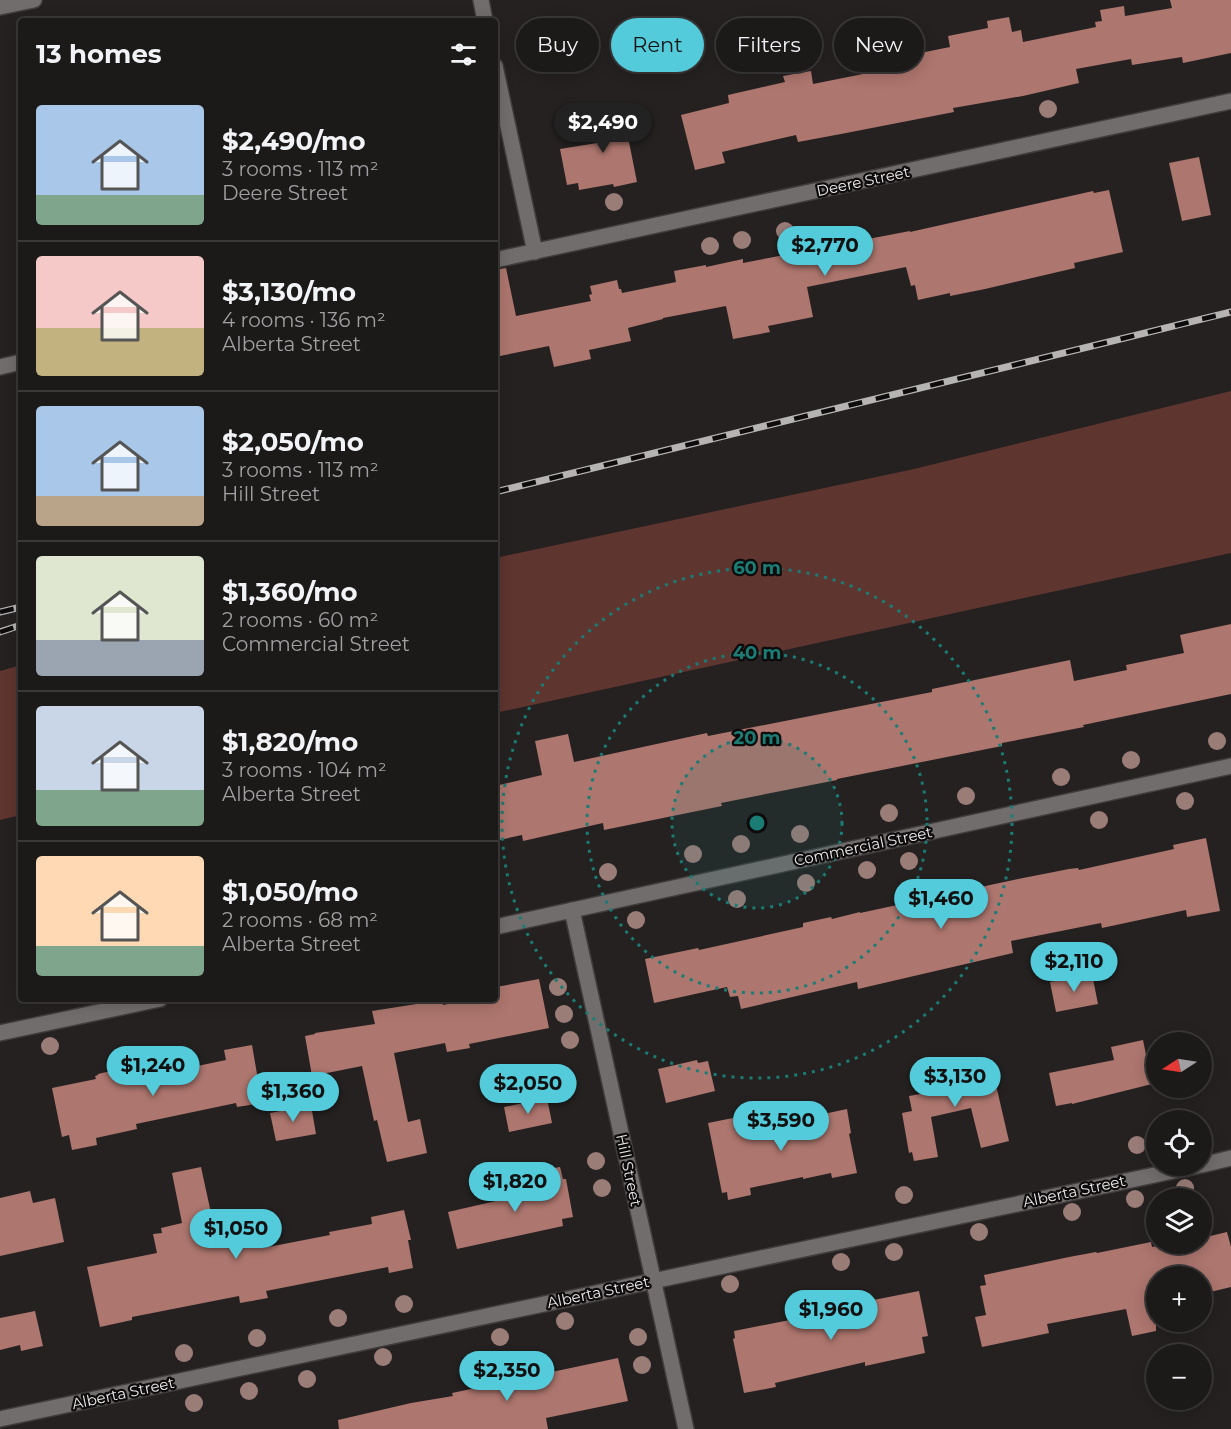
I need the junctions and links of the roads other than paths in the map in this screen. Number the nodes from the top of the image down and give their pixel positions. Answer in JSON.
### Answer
{"nodes":[{"id":1,"x":34,"y":0,"type":"edge"},
{"id":2,"x":481,"y":0,"type":"edge"},
{"id":3,"x":0,"y":8,"type":"edge"},
{"id":4,"x":484,"y":18,"type":"edge"},
{"id":5,"x":498,"y":80,"type":"edge"},
{"id":6,"x":1231,"y":101,"type":"edge"},
{"id":7,"x":535,"y":252,"type":"junction"},
{"id":8,"x":498,"y":259,"type":"edge"},
{"id":9,"x":18,"y":364,"type":"edge"},
{"id":10,"x":0,"y":367,"type":"edge"},
{"id":11,"x":1231,"y":766,"type":"edge"},
{"id":12,"x":572,"y":910,"type":"junction"},
{"id":13,"x":498,"y":926,"type":"edge"},
{"id":14,"x":146,"y":1002,"type":"edge"},
{"id":15,"x":0,"y":1033,"type":"edge"},
{"id":16,"x":1231,"y":1158,"type":"edge"},
{"id":17,"x":1212,"y":1163,"type":"edge"},
{"id":18,"x":1149,"y":1176,"type":"edge"},
{"id":19,"x":653,"y":1280,"type":"junction"},
{"id":20,"x":0,"y":1419,"type":"edge"},
{"id":21,"x":686,"y":1429,"type":"edge"}],
"edges":[{"from":1,"to":3,"type":"street"},
{"from":2,"to":4,"type":"street"},
{"from":5,"to":7,"type":"street"},
{"from":6,"to":7,"type":"street","name":"Deere Street"},
{"from":7,"to":8,"type":"street","name":"Deere Street"},
{"from":9,"to":10,"type":"street"},
{"from":11,"to":12,"type":"street","name":"Commercial Street"},
{"from":12,"to":13,"type":"street","name":"Commercial Street"},
{"from":12,"to":19,"type":"street","name":"Hill Street"},
{"from":14,"to":15,"type":"street"},
{"from":16,"to":17,"type":"street"},
{"from":18,"to":19,"type":"street","name":"Alberta Street"},
{"from":19,"to":20,"type":"street","name":"Alberta Street"},
{"from":19,"to":21,"type":"street","name":"Hill Street"}]}
